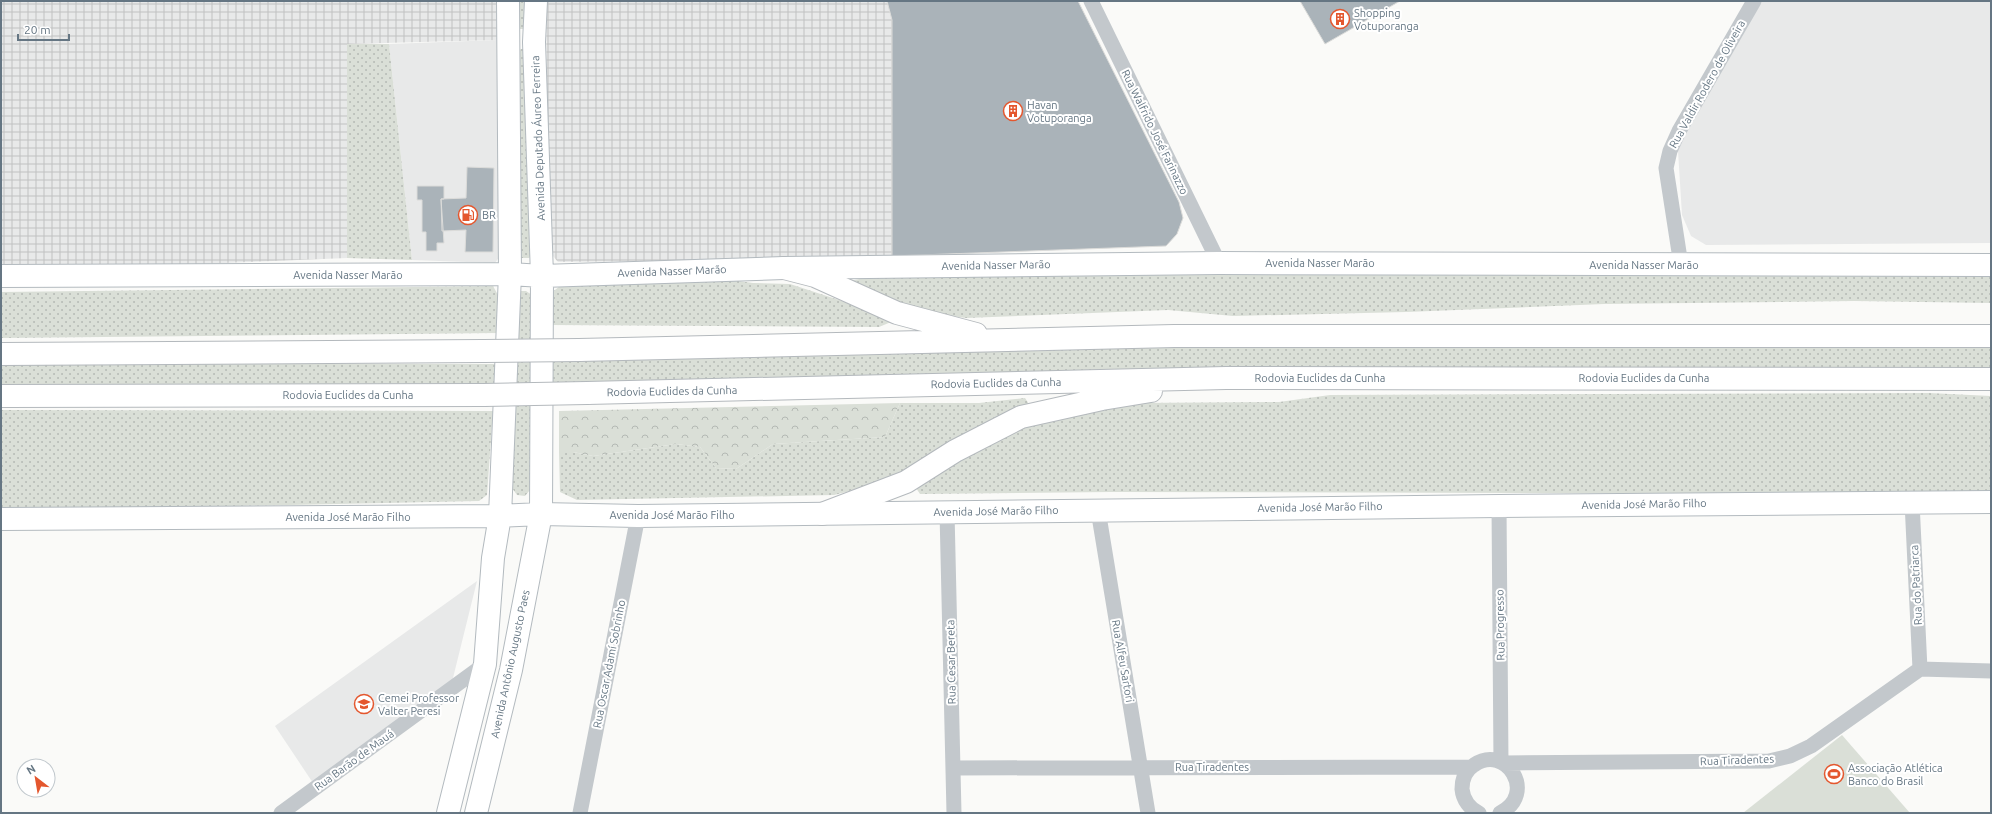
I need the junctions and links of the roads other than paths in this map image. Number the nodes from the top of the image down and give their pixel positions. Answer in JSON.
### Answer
{"nodes":[{"id":1,"x":508,"y":1,"type":"edge"},
{"id":2,"x":536,"y":1,"type":"edge"},
{"id":3,"x":1091,"y":1,"type":"edge"},
{"id":4,"x":1754,"y":1,"type":"edge"},
{"id":5,"x":509,"y":42,"type":"junction"},
{"id":6,"x":534,"y":42,"type":"junction"},
{"id":7,"x":1219,"y":263,"type":"junction"},
{"id":8,"x":1680,"y":265,"type":"junction"},
{"id":9,"x":1991,"y":265,"type":"edge"},
{"id":10,"x":784,"y":268,"type":"junction"},
{"id":11,"x":510,"y":274,"type":"junction"},
{"id":12,"x":1,"y":276,"type":"edge"},
{"id":13,"x":542,"y":276,"type":"junction"},
{"id":14,"x":1991,"y":336,"type":"edge"},
{"id":15,"x":998,"y":340,"type":"junction"},
{"id":16,"x":1,"y":354,"type":"edge"},
{"id":17,"x":1226,"y":378,"type":"junction"},
{"id":18,"x":1991,"y":379,"type":"edge"},
{"id":19,"x":1,"y":396,"type":"edge"},
{"id":20,"x":1912,"y":502,"type":"junction"},
{"id":21,"x":1991,"y":502,"type":"edge"},
{"id":22,"x":1499,"y":506,"type":"junction"},
{"id":23,"x":1098,"y":510,"type":"junction"},
{"id":24,"x":947,"y":512,"type":"junction"},
{"id":25,"x":541,"y":514,"type":"junction"},
{"id":26,"x":822,"y":514,"type":"junction"},
{"id":27,"x":500,"y":516,"type":"junction"},
{"id":28,"x":638,"y":516,"type":"junction"},
{"id":29,"x":1,"y":519,"type":"edge"},
{"id":30,"x":485,"y":664,"type":"junction"},
{"id":31,"x":1920,"y":669,"type":"junction"},
{"id":32,"x":511,"y":670,"type":"junction"},
{"id":33,"x":1991,"y":671,"type":"edge"},
{"id":34,"x":1498,"y":762,"type":"junction"},
{"id":35,"x":1141,"y":767,"type":"junction"},
{"id":36,"x":1471,"y":767,"type":"junction"},
{"id":37,"x":953,"y":768,"type":"junction"},
{"id":38,"x":1467,"y":808,"type":"edge"},
{"id":39,"x":281,"y":813,"type":"edge"},
{"id":40,"x":448,"y":813,"type":"edge"},
{"id":41,"x":476,"y":813,"type":"edge"},
{"id":42,"x":580,"y":813,"type":"edge"},
{"id":43,"x":954,"y":813,"type":"edge"},
{"id":44,"x":1148,"y":813,"type":"edge"},
{"id":45,"x":1479,"y":813,"type":"edge"},
{"id":46,"x":1500,"y":813,"type":"edge"}],
"edges":[{"from":1,"to":5,"type":"main road"},
{"from":2,"to":6,"type":"main road","name":"Avenida Deputado Áureo Ferreira"},
{"from":3,"to":7,"type":"street","name":"Rua Walfrido José Farinazzo"},
{"from":4,"to":8,"type":"street","name":"Rua Valdir Rodero de Oliveira"},
{"from":5,"to":6,"type":"main road"},
{"from":5,"to":11,"type":"main road"},
{"from":6,"to":13,"type":"main road","name":"Avenida Deputado Áureo Ferreira"},
{"from":7,"to":8,"type":"main road","name":"Avenida Nasser Marão"},
{"from":7,"to":10,"type":"main road","name":"Avenida Nasser Marão"},
{"from":8,"to":9,"type":"main road","name":"Avenida Nasser Marão"},
{"from":10,"to":13,"type":"main road","name":"Avenida Nasser Marão"},
{"from":10,"to":15,"type":"main road"},
{"from":11,"to":12,"type":"main road","name":"Avenida Nasser Marão"},
{"from":11,"to":13,"type":"main road","name":"Avenida Nasser Marão"},
{"from":11,"to":27,"type":"main road"},
{"from":13,"to":25,"type":"main road","name":"Avenida Deputado Áureo Ferreira"},
{"from":14,"to":15,"type":"main road"},
{"from":15,"to":16,"type":"main road","bridge":true},
{"from":17,"to":18,"type":"main road","name":"Rodovia Euclides da Cunha"},
{"from":17,"to":19,"type":"main road","name":"Rodovia Euclides da Cunha","bridge":true},
{"from":17,"to":26,"type":"main road"},
{"from":20,"to":21,"type":"main road","name":"Avenida José Marão Filho"},
{"from":20,"to":22,"type":"main road","name":"Avenida José Marão Filho"},
{"from":20,"to":31,"type":"street","name":"Rua do Patriarca"},
{"from":22,"to":23,"type":"main road","name":"Avenida José Marão Filho"},
{"from":22,"to":34,"type":"street","name":"Rua Progresso"},
{"from":23,"to":24,"type":"main road","name":"Avenida José Marão Filho"},
{"from":23,"to":35,"type":"street","name":"Rua Alfeu Sartori"},
{"from":24,"to":26,"type":"main road","name":"Avenida José Marão Filho"},
{"from":24,"to":37,"type":"street","name":"Rua Cesar Bereta"},
{"from":25,"to":27,"type":"main road","name":"Avenida José Marão Filho"},
{"from":25,"to":28,"type":"main road","name":"Avenida José Marão Filho"},
{"from":25,"to":32,"type":"main road","name":"Avenida Antônio Augusto Paes"},
{"from":26,"to":28,"type":"main road","name":"Avenida José Marão Filho"},
{"from":27,"to":29,"type":"main road","name":"Avenida José Marão Filho"},
{"from":27,"to":30,"type":"main road"},
{"from":28,"to":42,"type":"street","name":"Rua Oscar Adamí Sobrinho"},
{"from":30,"to":32,"type":"main road"},
{"from":30,"to":39,"type":"street","name":"Rua Barão de Mauá"},
{"from":30,"to":40,"type":"main road"},
{"from":31,"to":33,"type":"street"},
{"from":31,"to":34,"type":"street","name":"Rua Tiradentes"},
{"from":32,"to":41,"type":"main road","name":"Avenida Antônio Augusto Paes"},
{"from":34,"to":36,"type":"street"},
{"from":34,"to":46,"type":"street"},
{"from":35,"to":36,"type":"street","name":"Rua Tiradentes"},
{"from":35,"to":37,"type":"street","name":"Rua Tiradentes"},
{"from":35,"to":44,"type":"street","name":"Rua Alfeu Sartori"},
{"from":36,"to":38,"type":"street"},
{"from":37,"to":43,"type":"street","name":"Rua Cesar Bereta"},
{"from":38,"to":45,"type":"street"}]}
